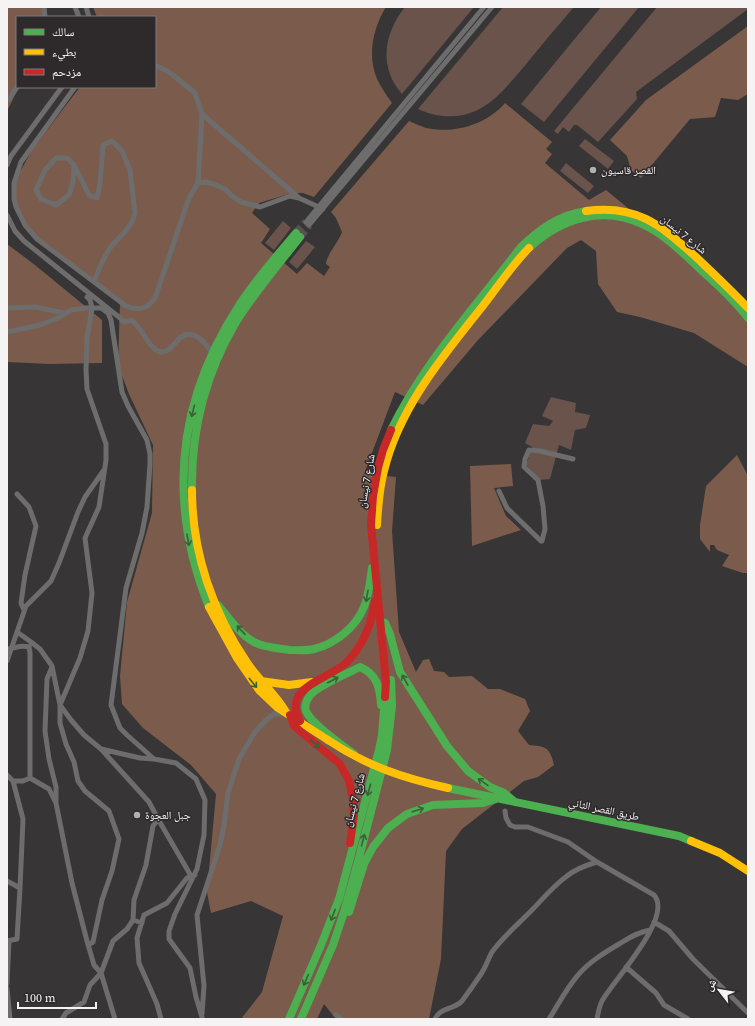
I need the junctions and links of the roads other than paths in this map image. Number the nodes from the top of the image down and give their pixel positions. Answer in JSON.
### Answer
{"nodes":[{"id":1,"x":484,"y":7,"type":"edge"},
{"id":2,"x":492,"y":7,"type":"edge"},
{"id":3,"x":156,"y":65,"type":"edge"},
{"id":4,"x":16,"y":88,"type":"edge"},
{"id":5,"x":61,"y":88,"type":"edge"},
{"id":6,"x":74,"y":88,"type":"edge"},
{"id":7,"x":9,"y":99,"type":"dead end"},
{"id":8,"x":202,"y":114,"type":"junction"},
{"id":9,"x":7,"y":165,"type":"edge"},
{"id":10,"x":74,"y":165,"type":"junction"},
{"id":11,"x":198,"y":183,"type":"junction"},
{"id":12,"x":299,"y":198,"type":"junction"},
{"id":13,"x":320,"y":208,"type":"junction"},
{"id":14,"x":7,"y":215,"type":"edge"},
{"id":15,"x":308,"y":223,"type":"tunnel mouth"},
{"id":16,"x":94,"y":282,"type":"junction"},
{"id":17,"x":87,"y":297,"type":"dead end"},
{"id":18,"x":7,"y":308,"type":"edge"},
{"id":19,"x":92,"y":308,"type":"junction"},
{"id":20,"x":748,"y":308,"type":"edge"},
{"id":21,"x":64,"y":313,"type":"junction"},
{"id":22,"x":748,"y":318,"type":"edge"},
{"id":23,"x":111,"y":320,"type":"junction"},
{"id":24,"x":126,"y":322,"type":"junction"},
{"id":25,"x":7,"y":332,"type":"edge"},
{"id":26,"x":213,"y":354,"type":"junction"},
{"id":27,"x":573,"y":459,"type":"dead end"},
{"id":28,"x":104,"y":470,"type":"junction"},
{"id":29,"x":499,"y":491,"type":"dead end"},
{"id":30,"x":17,"y":494,"type":"dead end"},
{"id":31,"x":374,"y":557,"type":"junction"},
{"id":32,"x":377,"y":587,"type":"junction"},
{"id":33,"x":213,"y":599,"type":"junction"},
{"id":34,"x":24,"y":611,"type":"junction"},
{"id":35,"x":384,"y":623,"type":"junction"},
{"id":36,"x":17,"y":632,"type":"junction"},
{"id":37,"x":30,"y":645,"type":"junction"},
{"id":38,"x":9,"y":649,"type":"edge"},
{"id":39,"x":7,"y":661,"type":"edge"},
{"id":40,"x":52,"y":666,"type":"junction"},
{"id":41,"x":261,"y":681,"type":"junction"},
{"id":42,"x":317,"y":681,"type":"junction"},
{"id":43,"x":60,"y":705,"type":"junction"},
{"id":44,"x":289,"y":715,"type":"junction"},
{"id":45,"x":300,"y":721,"type":"junction"},
{"id":46,"x":382,"y":736,"type":"junction"},
{"id":47,"x":330,"y":738,"type":"junction"},
{"id":48,"x":101,"y":749,"type":"junction"},
{"id":49,"x":154,"y":759,"type":"junction"},
{"id":50,"x":7,"y":774,"type":"edge"},
{"id":51,"x":30,"y":778,"type":"junction"},
{"id":52,"x":13,"y":782,"type":"junction"},
{"id":53,"x":497,"y":799,"type":"junction"},
{"id":54,"x":56,"y":803,"type":"junction"},
{"id":55,"x":516,"y":803,"type":"junction"},
{"id":56,"x":505,"y":811,"type":"dead end"},
{"id":57,"x":158,"y":819,"type":"junction"},
{"id":58,"x":350,"y":857,"type":"junction"},
{"id":59,"x":597,"y":862,"type":"junction"},
{"id":60,"x":748,"y":871,"type":"edge"},
{"id":61,"x":193,"y":875,"type":"junction"},
{"id":62,"x":7,"y":881,"type":"edge"},
{"id":63,"x":20,"y":888,"type":"junction"},
{"id":64,"x":133,"y":920,"type":"junction"},
{"id":65,"x":654,"y":922,"type":"junction"},
{"id":66,"x":142,"y":923,"type":"junction"},
{"id":67,"x":650,"y":930,"type":"junction"},
{"id":68,"x":8,"y":941,"type":"edge"},
{"id":69,"x":88,"y":945,"type":"junction"},
{"id":70,"x":333,"y":945,"type":"junction"},
{"id":71,"x":626,"y":967,"type":"junction"},
{"id":72,"x":101,"y":972,"type":"junction"},
{"id":73,"x":7,"y":984,"type":"edge"},
{"id":74,"x":7,"y":988,"type":"edge"},
{"id":75,"x":748,"y":1013,"type":"edge"},
{"id":76,"x":336,"y":1015,"type":"dead end"},
{"id":77,"x":202,"y":1018,"type":"edge"},
{"id":78,"x":10,"y":1019,"type":"edge"},
{"id":79,"x":62,"y":1019,"type":"edge"},
{"id":80,"x":115,"y":1019,"type":"edge"},
{"id":81,"x":161,"y":1019,"type":"edge"},
{"id":82,"x":289,"y":1019,"type":"edge"},
{"id":83,"x":301,"y":1019,"type":"edge"},
{"id":84,"x":342,"y":1019,"type":"edge"},
{"id":85,"x":435,"y":1019,"type":"edge"},
{"id":86,"x":549,"y":1019,"type":"edge"},
{"id":87,"x":597,"y":1019,"type":"edge"},
{"id":88,"x":688,"y":1019,"type":"edge"}],
"edges":[{"from":1,"to":13,"type":"street"},
{"from":2,"to":13,"type":"street"},
{"from":3,"to":8,"type":"street"},
{"from":4,"to":7,"type":"street"},
{"from":5,"to":9,"type":"street"},
{"from":6,"to":16,"type":"street"},
{"from":8,"to":11,"type":"street"},
{"from":8,"to":12,"type":"street"},
{"from":10,"to":10,"type":"street"},
{"from":10,"to":16,"type":"street"},
{"from":11,"to":12,"type":"street"},
{"from":11,"to":16,"type":"street"},
{"from":12,"to":13,"type":"street"},
{"from":13,"to":15,"type":"street"},
{"from":14,"to":24,"type":"street"},
{"from":17,"to":19,"type":"street"},
{"from":18,"to":21,"type":"street"},
{"from":19,"to":21,"type":"street"},
{"from":19,"to":23,"type":"street"},
{"from":19,"to":28,"type":"street"},
{"from":20,"to":31,"type":"main road","name":"شارع 7 نيسان"},
{"from":21,"to":25,"type":"street"},
{"from":22,"to":35,"type":"main road","name":"شارع 7 نيسان"},
{"from":23,"to":24,"type":"street"},
{"from":23,"to":49,"type":"street"},
{"from":24,"to":26,"type":"street"},
{"from":26,"to":33,"type":"main road"},
{"from":26,"to":44,"type":"main road","one_way":true},
{"from":27,"to":29,"type":"street"},
{"from":28,"to":34,"type":"street"},
{"from":28,"to":43,"type":"street"},
{"from":30,"to":34,"type":"street"},
{"from":31,"to":32,"type":"main road","name":"شارع 7 نيسان"},
{"from":31,"to":33,"type":"main road","one_way":true},
{"from":32,"to":42,"type":"main road"},
{"from":32,"to":46,"type":"main road","name":"شارع 7 نيسان"},
{"from":33,"to":41,"type":"main road"},
{"from":34,"to":36,"type":"street"},
{"from":55,"to":35,"type":"main road","one_way":true},
{"from":70,"to":35,"type":"main road","name":"شارع 7 نيسان","one_way":true},
{"from":36,"to":37,"type":"street"},
{"from":36,"to":38,"type":"street"},
{"from":37,"to":38,"type":"street"},
{"from":37,"to":40,"type":"street"},
{"from":37,"to":51,"type":"street"},
{"from":38,"to":39,"type":"street"},
{"from":40,"to":43,"type":"street"},
{"from":40,"to":54,"type":"street"},
{"from":41,"to":42,"type":"main road"},
{"from":41,"to":44,"type":"main road"},
{"from":42,"to":45,"type":"main road"},
{"from":43,"to":48,"type":"street"},
{"from":43,"to":69,"type":"street"},
{"from":44,"to":45,"type":"main road"},
{"from":44,"to":58,"type":"main road","one_way":true},
{"from":44,"to":77,"type":"street"},
{"from":45,"to":47,"type":"main road"},
{"from":47,"to":46,"type":"main road","one_way":true},
{"from":46,"to":58,"type":"main road","name":"شارع 7 نيسان","one_way":true},
{"from":47,"to":53,"type":"main road","name":"طريق القصر الثاني","bridge":true},
{"from":48,"to":49,"type":"street"},
{"from":48,"to":57,"type":"street"},
{"from":49,"to":61,"type":"street"},
{"from":50,"to":52,"type":"street"},
{"from":51,"to":52,"type":"street"},
{"from":51,"to":54,"type":"street"},
{"from":52,"to":63,"type":"street"},
{"from":53,"to":55,"type":"main road","name":"طريق القصر الثاني"},
{"from":70,"to":53,"type":"main road","one_way":true},
{"from":54,"to":69,"type":"street"},
{"from":55,"to":60,"type":"main road","name":"طريق القصر الثاني"},
{"from":56,"to":59,"type":"street"},
{"from":57,"to":61,"type":"street"},
{"from":57,"to":64,"type":"street"},
{"from":58,"to":82,"type":"main road","name":"شارع 7 نيسان","one_way":true},
{"from":59,"to":65,"type":"street"},
{"from":59,"to":85,"type":"street"},
{"from":61,"to":66,"type":"street"},
{"from":61,"to":77,"type":"street"},
{"from":62,"to":63,"type":"street"},
{"from":63,"to":68,"type":"street"},
{"from":64,"to":66,"type":"street"},
{"from":64,"to":72,"type":"street"},
{"from":65,"to":67,"type":"street"},
{"from":65,"to":75,"type":"street"},
{"from":66,"to":81,"type":"street"},
{"from":67,"to":71,"type":"street"},
{"from":67,"to":86,"type":"street"},
{"from":68,"to":73,"type":"street"},
{"from":69,"to":72,"type":"street"},
{"from":70,"to":83,"type":"main road","name":"شارع 7 نيسان"},
{"from":71,"to":87,"type":"street"},
{"from":71,"to":88,"type":"street"},
{"from":72,"to":79,"type":"street"},
{"from":72,"to":80,"type":"street"},
{"from":74,"to":78,"type":"street"},
{"from":76,"to":84,"type":"street"}]}
